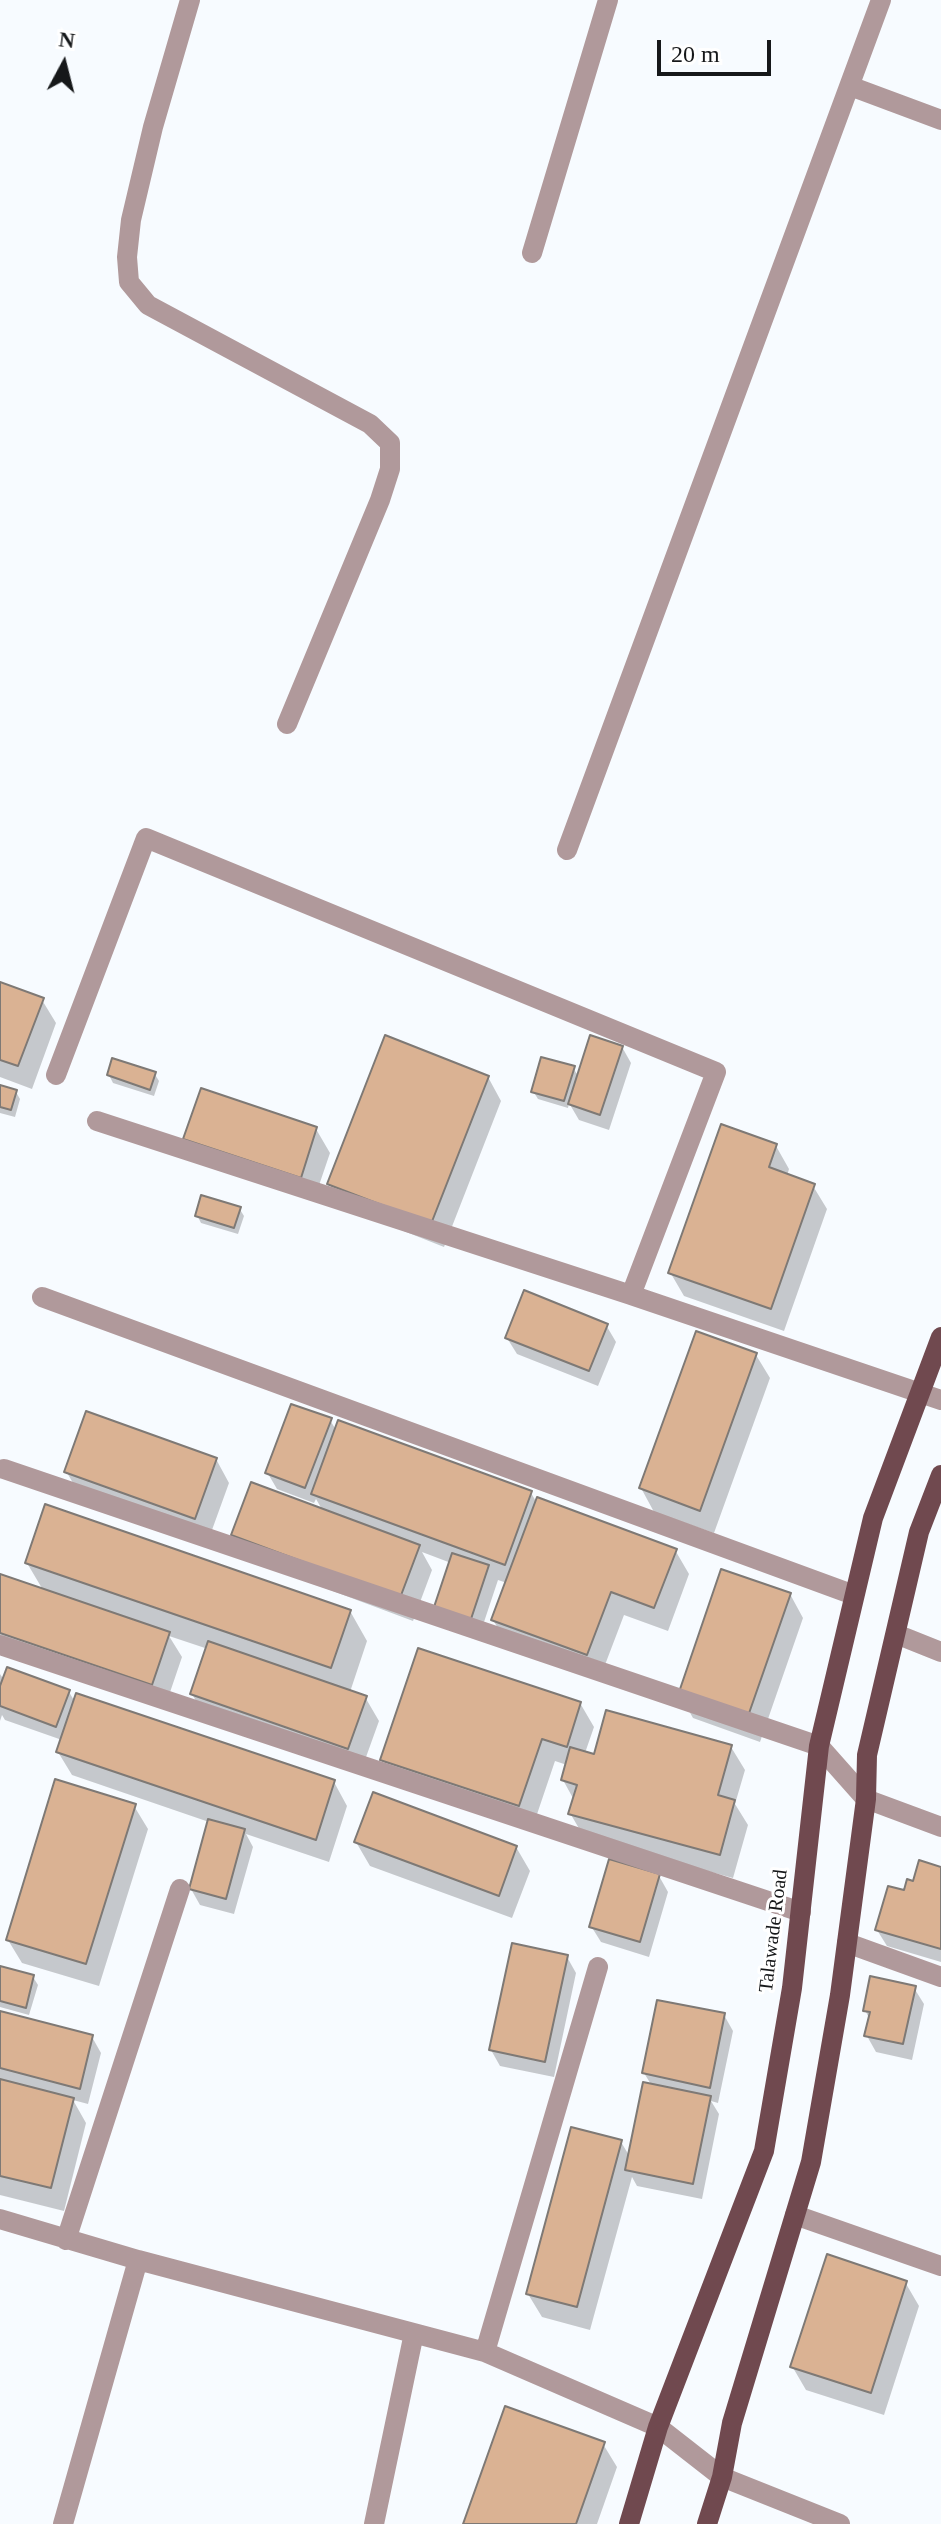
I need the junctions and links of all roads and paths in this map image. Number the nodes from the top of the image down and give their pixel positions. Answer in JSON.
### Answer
{"nodes":[{"id":1,"x":190,"y":0,"type":"edge"},
{"id":2,"x":608,"y":0,"type":"edge"},
{"id":3,"x":881,"y":0,"type":"edge"},
{"id":4,"x":850,"y":86,"type":"junction"},
{"id":5,"x":941,"y":120,"type":"edge"},
{"id":6,"x":532,"y":253,"type":"dead end"},
{"id":7,"x":287,"y":724,"type":"dead end"},
{"id":8,"x":567,"y":850,"type":"dead end"},
{"id":9,"x":56,"y":1075,"type":"dead end"},
{"id":10,"x":97,"y":1121,"type":"dead end"},
{"id":11,"x":631,"y":1295,"type":"junction"},
{"id":12,"x":42,"y":1297,"type":"dead end"},
{"id":13,"x":941,"y":1337,"type":"edge"},
{"id":14,"x":921,"y":1393,"type":"junction"},
{"id":15,"x":941,"y":1400,"type":"edge"},
{"id":16,"x":4,"y":1469,"type":"dead end"},
{"id":17,"x":941,"y":1475,"type":"edge"},
{"id":18,"x":854,"y":1595,"type":"junction"},
{"id":19,"x":896,"y":1634,"type":"junction"},
{"id":20,"x":0,"y":1645,"type":"edge"},
{"id":21,"x":941,"y":1652,"type":"edge"},
{"id":22,"x":819,"y":1746,"type":"junction"},
{"id":23,"x":866,"y":1799,"type":"junction"},
{"id":24,"x":941,"y":1827,"type":"edge"},
{"id":25,"x":180,"y":1889,"type":"dead end"},
{"id":26,"x":801,"y":1912,"type":"junction"},
{"id":27,"x":847,"y":1943,"type":"junction"},
{"id":28,"x":598,"y":1967,"type":"dead end"},
{"id":29,"x":941,"y":1977,"type":"edge"},
{"id":30,"x":795,"y":2215,"type":"junction"},
{"id":31,"x":0,"y":2219,"type":"edge"},
{"id":32,"x":66,"y":2240,"type":"junction"},
{"id":33,"x":138,"y":2260,"type":"junction"},
{"id":34,"x":941,"y":2266,"type":"edge"},
{"id":35,"x":414,"y":2333,"type":"junction"},
{"id":36,"x":485,"y":2352,"type":"junction"},
{"id":37,"x":658,"y":2427,"type":"junction"},
{"id":38,"x":722,"y":2477,"type":"junction"},
{"id":39,"x":63,"y":2524,"type":"edge"},
{"id":40,"x":374,"y":2524,"type":"edge"},
{"id":41,"x":629,"y":2524,"type":"edge"},
{"id":42,"x":707,"y":2524,"type":"edge"},
{"id":43,"x":840,"y":2524,"type":"edge"}],
"edges":[{"from":1,"to":7,"type":"street"},
{"from":2,"to":6,"type":"street"},
{"from":3,"to":4,"type":"street"},
{"from":4,"to":5,"type":"street"},
{"from":4,"to":8,"type":"street"},
{"from":9,"to":11,"type":"street"},
{"from":10,"to":11,"type":"street"},
{"from":11,"to":14,"type":"street"},
{"from":12,"to":18,"type":"street"},
{"from":13,"to":14,"type":"main road","name":"Talawade Road"},
{"from":14,"to":15,"type":"street"},
{"from":14,"to":18,"type":"main road","name":"Talawade Road"},
{"from":16,"to":22,"type":"street"},
{"from":17,"to":19,"type":"main road"},
{"from":18,"to":22,"type":"main road","name":"Talawade Road"},
{"from":19,"to":21,"type":"street"},
{"from":19,"to":23,"type":"main road"},
{"from":20,"to":26,"type":"street"},
{"from":22,"to":23,"type":"street"},
{"from":22,"to":26,"type":"main road","name":"Talawade Road"},
{"from":23,"to":24,"type":"street"},
{"from":23,"to":27,"type":"main road"},
{"from":25,"to":32,"type":"street"},
{"from":26,"to":37,"type":"main road","name":"Talawade Road"},
{"from":27,"to":29,"type":"street"},
{"from":27,"to":30,"type":"main road"},
{"from":28,"to":36,"type":"street"},
{"from":30,"to":34,"type":"street"},
{"from":30,"to":38,"type":"main road"},
{"from":31,"to":32,"type":"street"},
{"from":32,"to":33,"type":"street"},
{"from":33,"to":35,"type":"street"},
{"from":33,"to":39,"type":"street"},
{"from":35,"to":36,"type":"street"},
{"from":35,"to":40,"type":"street"},
{"from":36,"to":37,"type":"street"},
{"from":37,"to":38,"type":"street"},
{"from":37,"to":41,"type":"main road","name":"Talawade Road"},
{"from":38,"to":42,"type":"main road"},
{"from":38,"to":43,"type":"street"}]}
